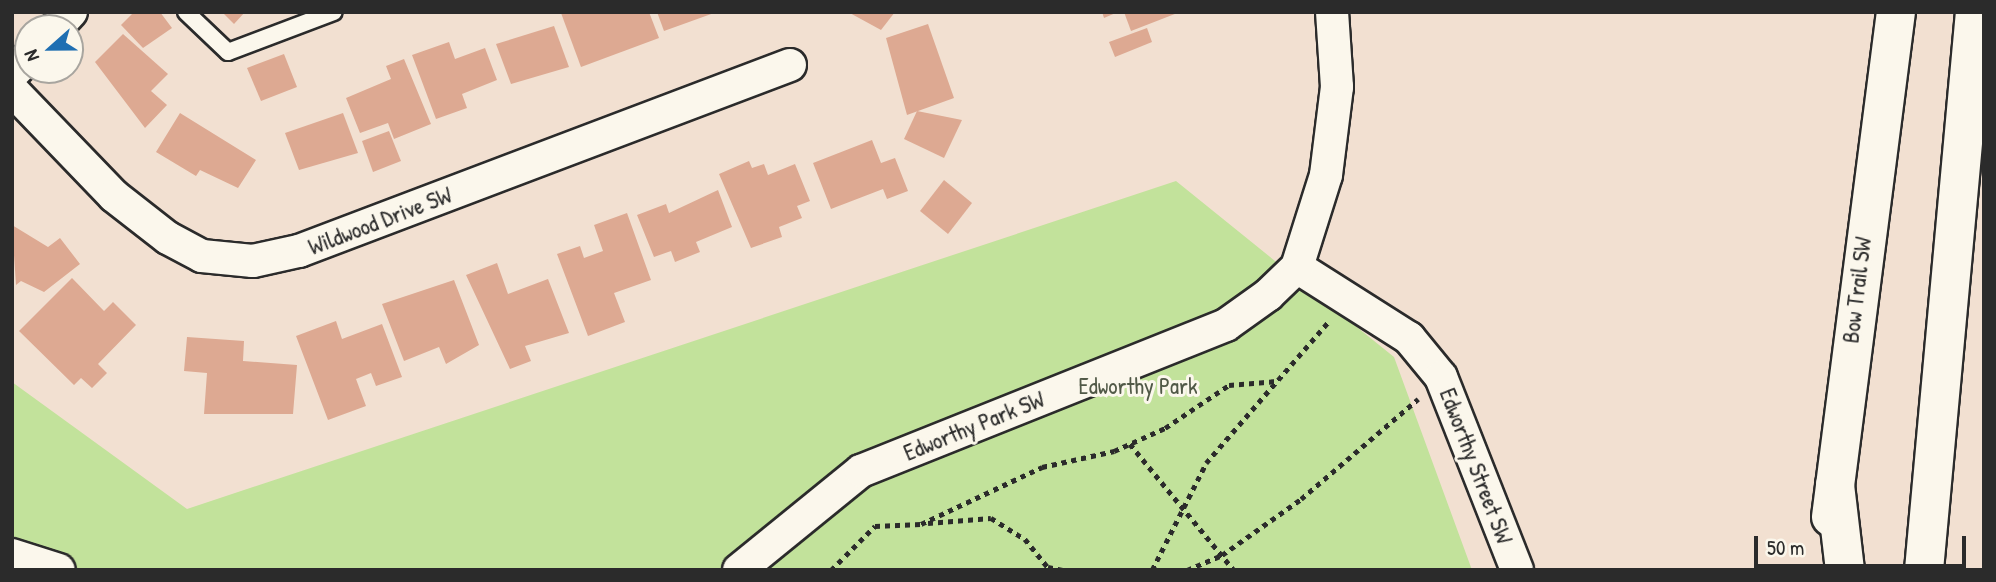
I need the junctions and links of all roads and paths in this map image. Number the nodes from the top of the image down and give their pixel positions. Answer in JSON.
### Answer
{"nodes":[{"id":1,"x":187,"y":12,"type":"edge"},
{"id":2,"x":334,"y":12,"type":"edge"},
{"id":3,"x":1332,"y":12,"type":"edge"},
{"id":4,"x":1896,"y":12,"type":"edge"},
{"id":5,"x":1975,"y":12,"type":"edge"},
{"id":6,"x":790,"y":65,"type":"dead end"},
{"id":7,"x":12,"y":90,"type":"edge"},
{"id":8,"x":1297,"y":267,"type":"junction"},
{"id":9,"x":1349,"y":298,"type":"junction"},
{"id":10,"x":1441,"y":377,"type":"junction"},
{"id":11,"x":1277,"y":381,"type":"junction"},
{"id":12,"x":1130,"y":444,"type":"junction"},
{"id":13,"x":1835,"y":485,"type":"junction"},
{"id":14,"x":1185,"y":506,"type":"junction"},
{"id":15,"x":920,"y":524,"type":"junction"},
{"id":16,"x":12,"y":555,"type":"edge"},
{"id":17,"x":1222,"y":555,"type":"junction"},
{"id":18,"x":59,"y":570,"type":"edge"},
{"id":19,"x":739,"y":570,"type":"edge"},
{"id":20,"x":831,"y":570,"type":"edge"},
{"id":21,"x":1063,"y":570,"type":"edge"},
{"id":22,"x":1152,"y":570,"type":"edge"},
{"id":23,"x":1187,"y":570,"type":"edge"},
{"id":24,"x":1234,"y":570,"type":"edge"},
{"id":25,"x":1517,"y":570,"type":"edge"},
{"id":26,"x":1826,"y":570,"type":"edge"},
{"id":27,"x":1846,"y":570,"type":"edge"},
{"id":28,"x":1924,"y":570,"type":"edge"}],
"edges":[{"from":1,"to":2,"type":"lane"},
{"from":3,"to":8,"type":"street"},
{"from":4,"to":13,"type":"main road","name":"Bow Trail SW"},
{"from":5,"to":28,"type":"main road"},
{"from":6,"to":7,"type":"street","name":"Wildwood Drive SW"},
{"from":8,"to":9,"type":"street","name":"Edworthy Street SW"},
{"from":8,"to":19,"type":"street","name":"Edworthy Park SW"},
{"from":9,"to":10,"type":"street","name":"Edworthy Street SW"},
{"from":9,"to":11,"type":"path"},
{"from":10,"to":17,"type":"path"},
{"from":10,"to":25,"type":"street","name":"Edworthy Street SW"},
{"from":11,"to":12,"type":"path"},
{"from":11,"to":14,"type":"path"},
{"from":12,"to":14,"type":"path"},
{"from":12,"to":15,"type":"path"},
{"from":13,"to":26,"type":"main road","name":"Bow Trail SW"},
{"from":13,"to":27,"type":"main road"},
{"from":14,"to":17,"type":"path"},
{"from":14,"to":22,"type":"path"},
{"from":15,"to":20,"type":"path"},
{"from":15,"to":21,"type":"path"},
{"from":16,"to":18,"type":"street"},
{"from":17,"to":23,"type":"path"},
{"from":17,"to":24,"type":"path"}]}
